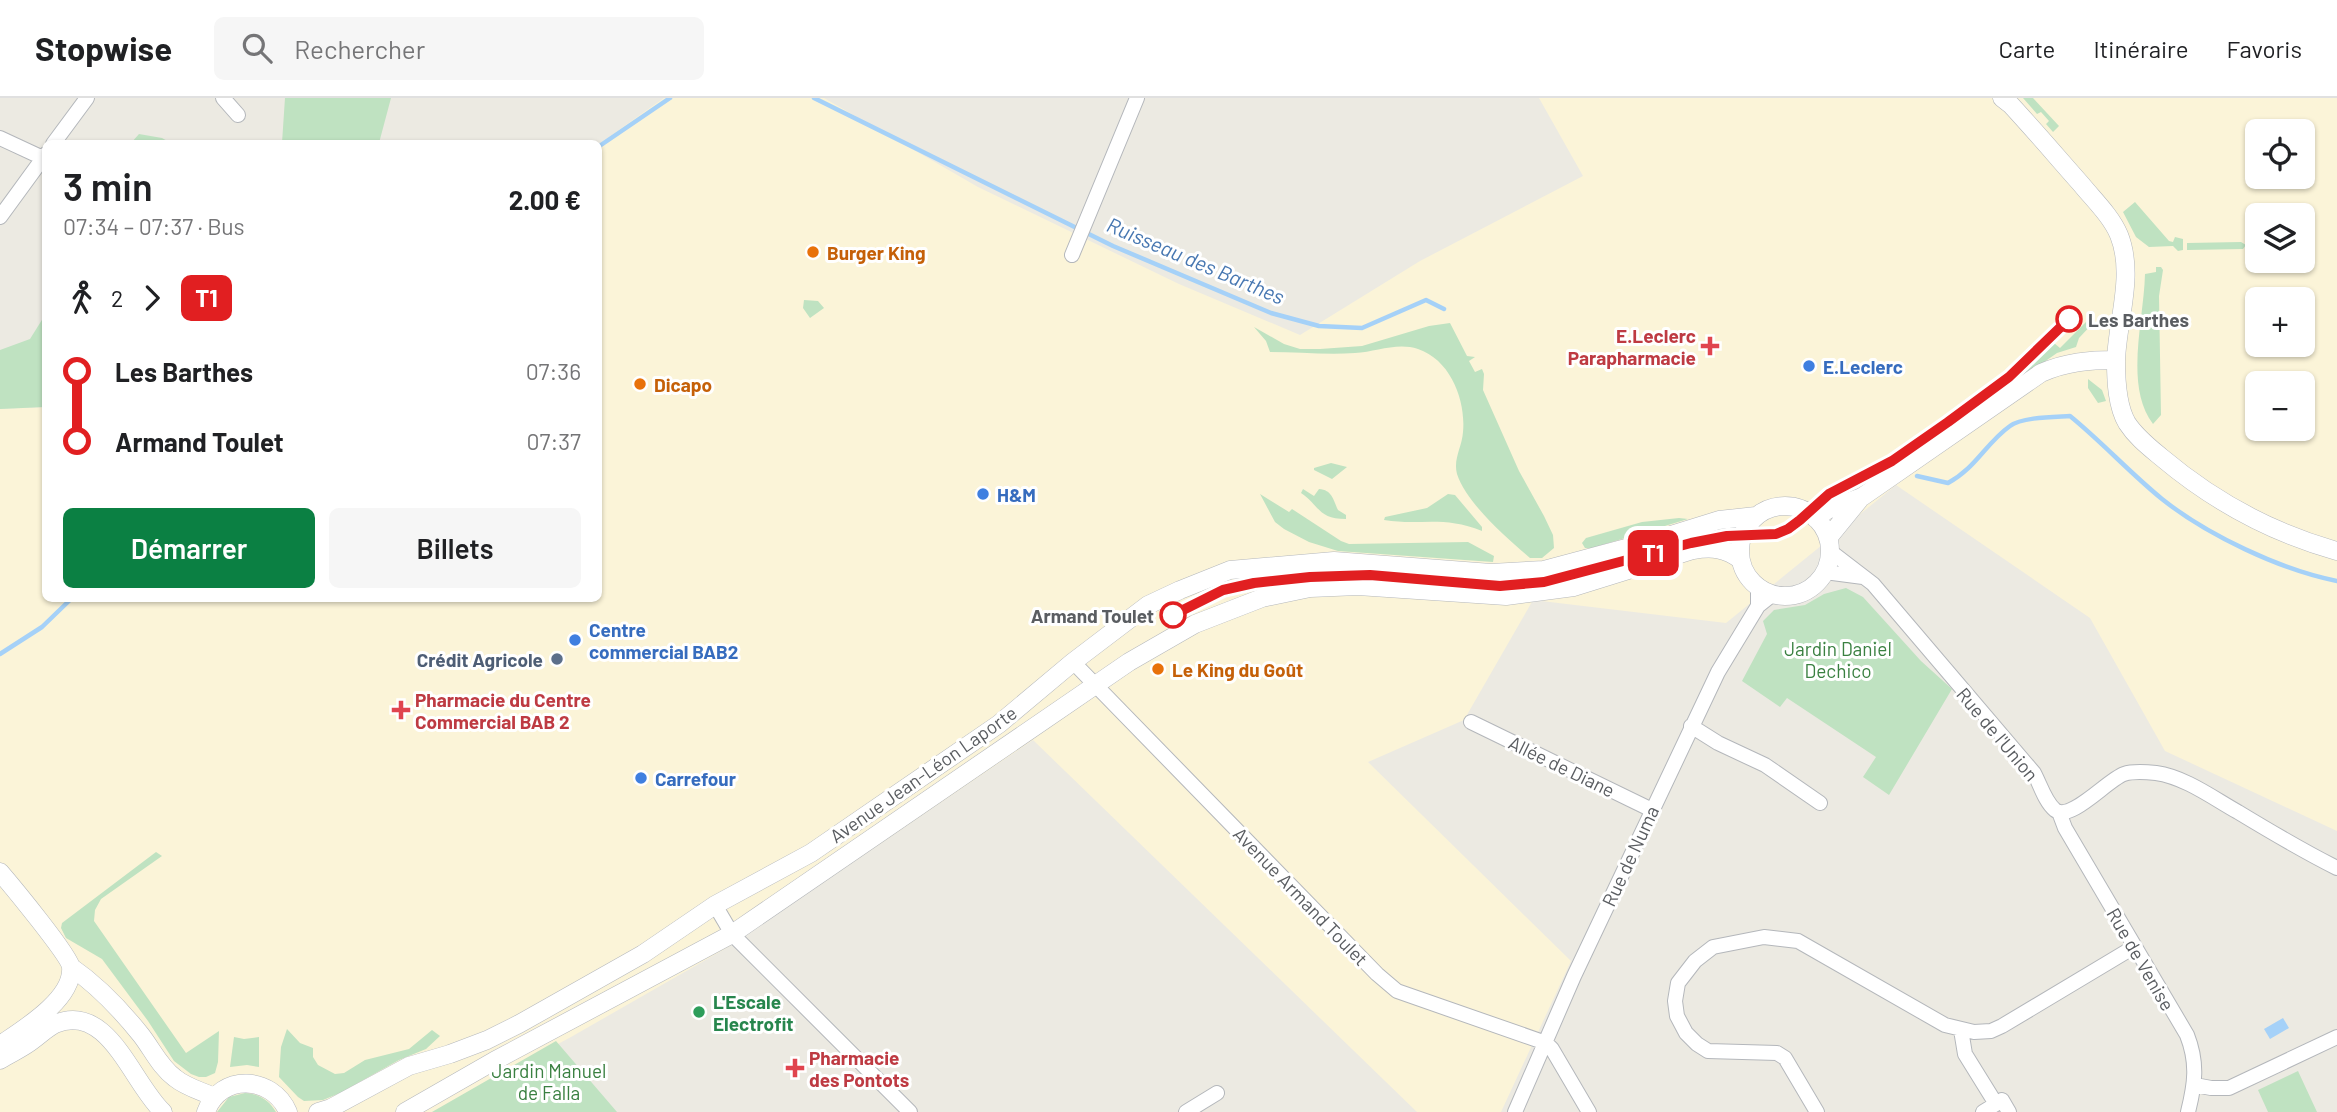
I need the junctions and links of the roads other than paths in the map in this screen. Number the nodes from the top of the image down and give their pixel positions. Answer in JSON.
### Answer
{"nodes":[{"id":1,"x":87,"y":98,"type":"edge"},
{"id":2,"x":223,"y":98,"type":"edge"},
{"id":3,"x":1137,"y":98,"type":"edge"},
{"id":4,"x":2002,"y":98,"type":"edge"},
{"id":5,"x":238,"y":115,"type":"dead end"},
{"id":6,"x":0,"y":138,"type":"edge"},
{"id":7,"x":56,"y":140,"type":"edge"},
{"id":8,"x":42,"y":155,"type":"edge"},
{"id":9,"x":42,"y":159,"type":"edge"},
{"id":10,"x":0,"y":217,"type":"edge"},
{"id":11,"x":1072,"y":255,"type":"dead end"},
{"id":12,"x":2116,"y":360,"type":"junction"},
{"id":13,"x":1862,"y":497,"type":"junction"},
{"id":14,"x":1756,"y":516,"type":"junction"},
{"id":15,"x":1816,"y":519,"type":"junction"},
{"id":16,"x":1829,"y":545,"type":"junction"},
{"id":17,"x":2337,"y":551,"type":"edge"},
{"id":18,"x":1741,"y":560,"type":"junction"},
{"id":19,"x":1825,"y":572,"type":"junction"},
{"id":20,"x":1864,"y":577,"type":"junction"},
{"id":21,"x":1765,"y":590,"type":"junction"},
{"id":22,"x":1073,"y":662,"type":"junction"},
{"id":23,"x":1097,"y":685,"type":"junction"},
{"id":24,"x":1471,"y":722,"type":"dead end"},
{"id":25,"x":1691,"y":726,"type":"junction"},
{"id":26,"x":1820,"y":803,"type":"dead end"},
{"id":27,"x":1652,"y":810,"type":"junction"},
{"id":28,"x":2059,"y":812,"type":"junction"},
{"id":29,"x":2337,"y":868,"type":"edge"},
{"id":30,"x":0,"y":872,"type":"edge"},
{"id":31,"x":715,"y":905,"type":"junction"},
{"id":32,"x":732,"y":934,"type":"junction"},
{"id":33,"x":2134,"y":947,"type":"junction"},
{"id":34,"x":71,"y":967,"type":"junction"},
{"id":35,"x":1961,"y":1030,"type":"junction"},
{"id":36,"x":2337,"y":1037,"type":"edge"},
{"id":37,"x":1546,"y":1043,"type":"junction"},
{"id":38,"x":0,"y":1045,"type":"edge"},
{"id":39,"x":0,"y":1060,"type":"edge"},
{"id":40,"x":2195,"y":1085,"type":"junction"},
{"id":41,"x":1217,"y":1093,"type":"dead end"},
{"id":42,"x":210,"y":1104,"type":"edge"},
{"id":43,"x":286,"y":1109,"type":"edge"},
{"id":44,"x":1996,"y":1109,"type":"edge"},
{"id":45,"x":163,"y":1112,"type":"edge"},
{"id":46,"x":313,"y":1112,"type":"edge"},
{"id":47,"x":318,"y":1112,"type":"edge"},
{"id":48,"x":405,"y":1112,"type":"edge"},
{"id":49,"x":910,"y":1112,"type":"edge"},
{"id":50,"x":1186,"y":1112,"type":"edge"},
{"id":51,"x":1515,"y":1112,"type":"edge"},
{"id":52,"x":1589,"y":1112,"type":"edge"},
{"id":53,"x":1817,"y":1112,"type":"edge"},
{"id":54,"x":2188,"y":1112,"type":"edge"}],
"edges":[{"from":1,"to":7,"type":"street"},
{"from":2,"to":5,"type":"street"},
{"from":3,"to":11,"type":"street"},
{"from":4,"to":12,"type":"street"},
{"from":6,"to":8,"type":"street"},
{"from":9,"to":10,"type":"street"},
{"from":12,"to":13,"type":"street"},
{"from":12,"to":17,"type":"street"},
{"from":13,"to":15,"type":"street"},
{"from":13,"to":16,"type":"street"},
{"from":14,"to":15,"type":"street"},
{"from":14,"to":18,"type":"street"},
{"from":14,"to":22,"type":"street","name":"Avenue Jean-Léon Laporte"},
{"from":15,"to":16,"type":"street"},
{"from":16,"to":19,"type":"street"},
{"from":16,"to":20,"type":"street","name":"Rue de l'Union"},
{"from":18,"to":21,"type":"street"},
{"from":18,"to":23,"type":"street","name":"Avenue Jean-Léon Laporte"},
{"from":19,"to":20,"type":"street"},
{"from":19,"to":21,"type":"street"},
{"from":20,"to":28,"type":"street","name":"Rue de l'Union"},
{"from":21,"to":25,"type":"street","name":"Rue de Numa"},
{"from":22,"to":23,"type":"street","name":"Avenue Armand Toulet"},
{"from":22,"to":31,"type":"street","name":"Avenue Jean-Léon Laporte"},
{"from":23,"to":32,"type":"street","name":"Avenue Jean-Léon Laporte"},
{"from":23,"to":37,"type":"street","name":"Avenue Armand Toulet"},
{"from":24,"to":27,"type":"street","name":"Allée de Diane"},
{"from":25,"to":26,"type":"street"},
{"from":25,"to":27,"type":"street","name":"Rue de Numa"},
{"from":27,"to":37,"type":"street","name":"Rue de Numa"},
{"from":28,"to":29,"type":"street"},
{"from":28,"to":33,"type":"street","name":"Rue de Venise"},
{"from":30,"to":34,"type":"street"},
{"from":31,"to":32,"type":"street"},
{"from":31,"to":47,"type":"street","name":"Avenue Jean-Léon Laporte"},
{"from":32,"to":48,"type":"street","name":"Avenue Jean-Léon Laporte"},
{"from":32,"to":49,"type":"street"},
{"from":33,"to":35,"type":"street"},
{"from":33,"to":40,"type":"street","name":"Rue de Venise"},
{"from":34,"to":38,"type":"street"},
{"from":34,"to":42,"type":"street"},
{"from":35,"to":44,"type":"street"},
{"from":35,"to":53,"type":"street"},
{"from":36,"to":40,"type":"street"},
{"from":37,"to":51,"type":"street","name":"Rue de Numa"},
{"from":37,"to":52,"type":"street"},
{"from":39,"to":45,"type":"street"},
{"from":40,"to":54,"type":"street","name":"Rue de Venise"},
{"from":41,"to":50,"type":"street"},
{"from":42,"to":43,"type":"street"},
{"from":43,"to":46,"type":"street"}]}
